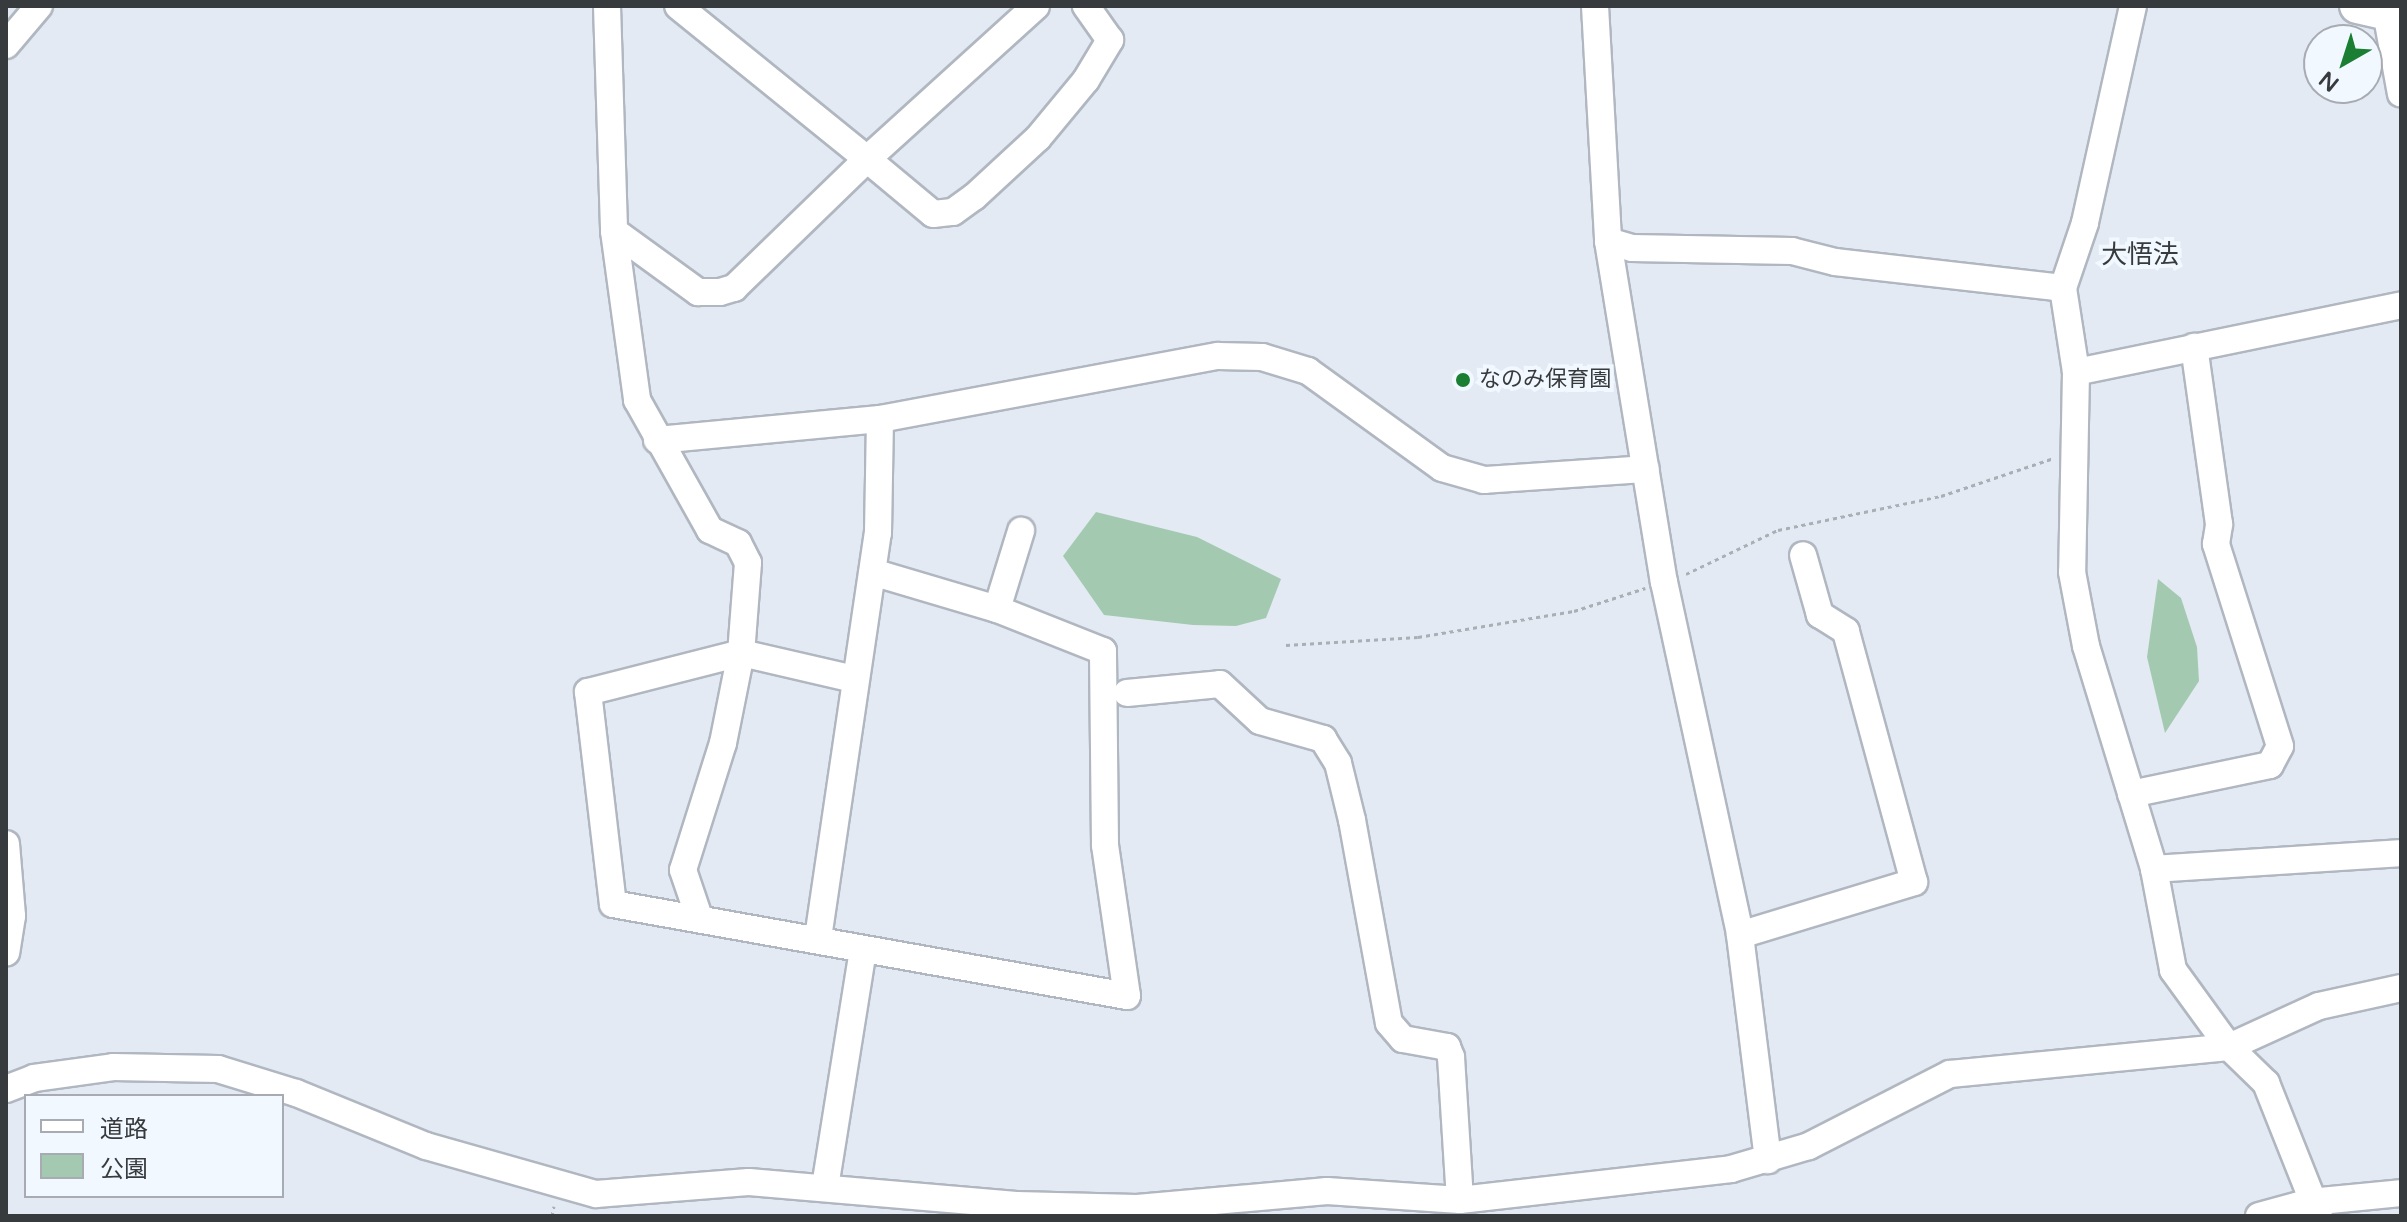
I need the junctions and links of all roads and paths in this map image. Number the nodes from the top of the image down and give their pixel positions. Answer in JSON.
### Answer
{"nodes":[{"id":1,"x":39,"y":6,"type":"edge"},
{"id":2,"x":607,"y":6,"type":"edge"},
{"id":3,"x":678,"y":6,"type":"edge"},
{"id":4,"x":1036,"y":6,"type":"edge"},
{"id":5,"x":1086,"y":6,"type":"edge"},
{"id":6,"x":1595,"y":6,"type":"edge"},
{"id":7,"x":2133,"y":6,"type":"edge"},
{"id":8,"x":2382,"y":10,"type":"edge"},
{"id":9,"x":6,"y":45,"type":"edge"},
{"id":10,"x":2401,"y":94,"type":"edge"},
{"id":11,"x":867,"y":159,"type":"junction"},
{"id":12,"x":614,"y":231,"type":"junction"},
{"id":13,"x":1608,"y":241,"type":"junction"},
{"id":14,"x":2063,"y":288,"type":"junction"},
{"id":15,"x":2401,"y":305,"type":"edge"},
{"id":16,"x":2194,"y":347,"type":"junction"},
{"id":17,"x":2076,"y":372,"type":"junction"},
{"id":18,"x":880,"y":419,"type":"junction"},
{"id":19,"x":657,"y":440,"type":"junction"},
{"id":20,"x":2070,"y":453,"type":"junction"},
{"id":21,"x":1646,"y":469,"type":"junction"},
{"id":22,"x":1021,"y":531,"type":"dead end"},
{"id":23,"x":1803,"y":555,"type":"dead end"},
{"id":24,"x":872,"y":572,"type":"junction"},
{"id":25,"x":1664,"y":582,"type":"junction"},
{"id":26,"x":997,"y":609,"type":"junction"},
{"id":27,"x":1286,"y":645,"type":"dead end"},
{"id":28,"x":741,"y":653,"type":"junction"},
{"id":29,"x":854,"y":679,"type":"junction"},
{"id":30,"x":1127,"y":693,"type":"dead end"},
{"id":31,"x":2131,"y":794,"type":"junction"},
{"id":32,"x":6,"y":844,"type":"edge"},
{"id":33,"x":2401,"y":853,"type":"edge"},
{"id":34,"x":2154,"y":869,"type":"junction"},
{"id":35,"x":699,"y":917,"type":"junction"},
{"id":36,"x":1740,"y":935,"type":"junction"},
{"id":37,"x":818,"y":938,"type":"junction"},
{"id":38,"x":863,"y":950,"type":"junction"},
{"id":39,"x":6,"y":953,"type":"edge"},
{"id":40,"x":2401,"y":988,"type":"edge"},
{"id":41,"x":2229,"y":1047,"type":"junction"},
{"id":42,"x":6,"y":1089,"type":"edge"},
{"id":43,"x":1768,"y":1160,"type":"junction"},
{"id":44,"x":825,"y":1187,"type":"junction"},
{"id":45,"x":2401,"y":1193,"type":"edge"},
{"id":46,"x":1460,"y":1200,"type":"junction"},
{"id":47,"x":2315,"y":1209,"type":"edge"},
{"id":48,"x":2259,"y":1216,"type":"edge"}],
"edges":[{"from":1,"to":9,"type":"street"},
{"from":2,"to":12,"type":"street"},
{"from":3,"to":11,"type":"street"},
{"from":4,"to":11,"type":"street"},
{"from":5,"to":11,"type":"street"},
{"from":6,"to":13,"type":"street"},
{"from":7,"to":14,"type":"street"},
{"from":8,"to":10,"type":"street"},
{"from":11,"to":12,"type":"street"},
{"from":12,"to":19,"type":"street"},
{"from":13,"to":14,"type":"street"},
{"from":13,"to":21,"type":"street"},
{"from":14,"to":17,"type":"street"},
{"from":15,"to":16,"type":"street"},
{"from":16,"to":17,"type":"street"},
{"from":16,"to":31,"type":"street"},
{"from":17,"to":20,"type":"street"},
{"from":18,"to":19,"type":"street"},
{"from":18,"to":21,"type":"street"},
{"from":18,"to":24,"type":"street"},
{"from":19,"to":28,"type":"street"},
{"from":20,"to":25,"type":"path"},
{"from":20,"to":31,"type":"street"},
{"from":21,"to":25,"type":"street"},
{"from":22,"to":26,"type":"street"},
{"from":23,"to":36,"type":"street"},
{"from":24,"to":26,"type":"street"},
{"from":24,"to":29,"type":"street"},
{"from":25,"to":27,"type":"path"},
{"from":25,"to":36,"type":"street"},
{"from":26,"to":38,"type":"street"},
{"from":28,"to":29,"type":"street"},
{"from":28,"to":35,"type":"street"},
{"from":28,"to":35,"type":"street"},
{"from":29,"to":37,"type":"street"},
{"from":30,"to":46,"type":"street"},
{"from":31,"to":34,"type":"street"},
{"from":32,"to":39,"type":"street"},
{"from":33,"to":34,"type":"street"},
{"from":34,"to":41,"type":"street"},
{"from":35,"to":37,"type":"street"},
{"from":36,"to":43,"type":"street"},
{"from":37,"to":38,"type":"street"},
{"from":38,"to":44,"type":"street"},
{"from":40,"to":41,"type":"street"},
{"from":41,"to":43,"type":"street"},
{"from":41,"to":47,"type":"street"},
{"from":42,"to":44,"type":"street"},
{"from":43,"to":46,"type":"street"},
{"from":44,"to":46,"type":"street"},
{"from":45,"to":47,"type":"street"},
{"from":47,"to":48,"type":"street"}]}
